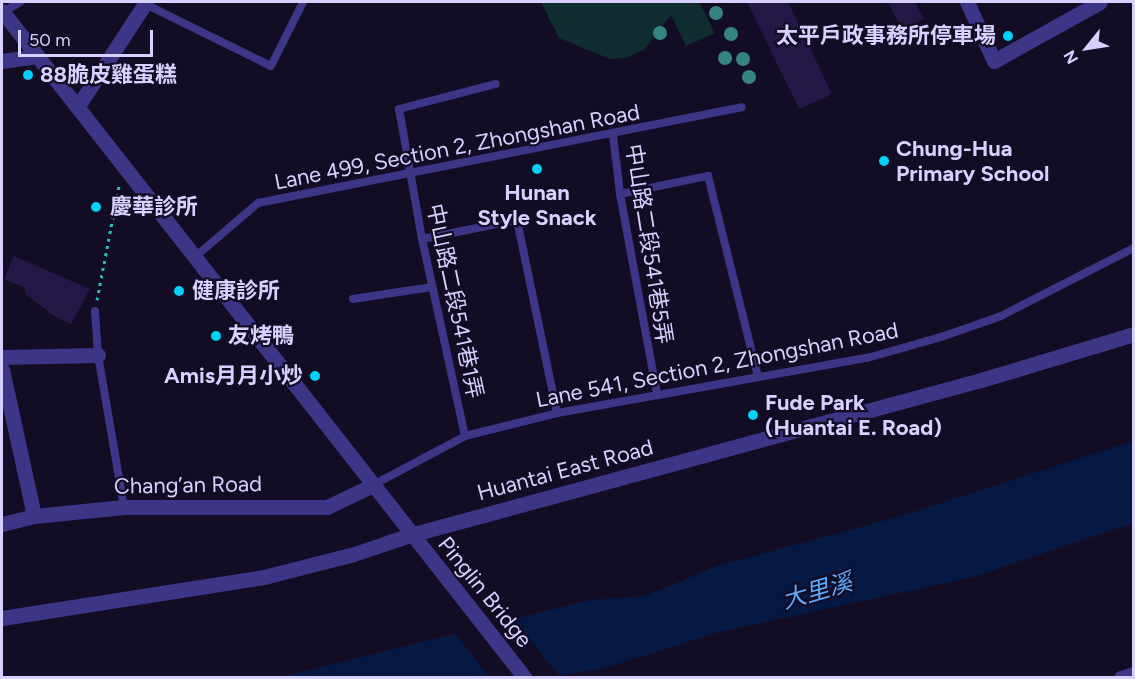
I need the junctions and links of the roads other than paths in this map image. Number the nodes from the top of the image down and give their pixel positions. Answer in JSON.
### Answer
{"nodes":[{"id":1,"x":20,"y":2,"type":"edge"},
{"id":2,"x":303,"y":2,"type":"edge"},
{"id":3,"x":967,"y":2,"type":"edge"},
{"id":4,"x":1100,"y":2,"type":"edge"},
{"id":5,"x":146,"y":3,"type":"edge"},
{"id":6,"x":2,"y":12,"type":"edge"},
{"id":7,"x":36,"y":57,"type":"junction"},
{"id":8,"x":2,"y":61,"type":"edge"},
{"id":9,"x":496,"y":84,"type":"dead end"},
{"id":10,"x":78,"y":106,"type":"junction"},
{"id":11,"x":742,"y":108,"type":"dead end"},
{"id":12,"x":613,"y":135,"type":"junction"},
{"id":13,"x":411,"y":174,"type":"junction"},
{"id":14,"x":620,"y":194,"type":"junction"},
{"id":15,"x":422,"y":239,"type":"junction"},
{"id":16,"x":1134,"y":248,"type":"edge"},
{"id":17,"x":196,"y":256,"type":"junction"},
{"id":18,"x":432,"y":287,"type":"junction"},
{"id":19,"x":353,"y":299,"type":"dead end"},
{"id":20,"x":95,"y":311,"type":"road end"},
{"id":21,"x":1134,"y":334,"type":"edge"},
{"id":22,"x":98,"y":355,"type":"junction"},
{"id":23,"x":2,"y":357,"type":"edge"},
{"id":24,"x":2,"y":369,"type":"edge"},
{"id":25,"x":758,"y":378,"type":"junction"},
{"id":26,"x":657,"y":393,"type":"junction"},
{"id":27,"x":557,"y":413,"type":"junction"},
{"id":28,"x":465,"y":436,"type":"junction"},
{"id":29,"x":373,"y":485,"type":"junction"},
{"id":30,"x":123,"y":507,"type":"junction"},
{"id":31,"x":34,"y":516,"type":"junction"},
{"id":32,"x":2,"y":524,"type":"edge"},
{"id":33,"x":410,"y":535,"type":"junction"},
{"id":34,"x":2,"y":618,"type":"edge"},
{"id":35,"x":1134,"y":674,"type":"edge"},
{"id":36,"x":525,"y":678,"type":"edge"},
{"id":37,"x":1121,"y":678,"type":"edge"}],
"edges":[{"from":1,"to":6,"type":"lane"},
{"from":2,"to":5,"type":"lane"},
{"from":3,"to":4,"type":"street"},
{"from":5,"to":10,"type":"street"},
{"from":6,"to":7,"type":"street","name":"Pinglin Bridge"},
{"from":7,"to":8,"type":"street"},
{"from":7,"to":10,"type":"street","name":"Pinglin Bridge"},
{"from":9,"to":13,"type":"lane","name":"中山路二段541巷1弄"},
{"from":10,"to":17,"type":"street","name":"Pinglin Bridge"},
{"from":11,"to":12,"type":"lane","name":"Lane 499, Section 2, Zhongshan Road"},
{"from":12,"to":13,"type":"lane","name":"Lane 499, Section 2, Zhongshan Road"},
{"from":12,"to":14,"type":"lane","name":"中山路二段541巷5弄"},
{"from":13,"to":15,"type":"lane","name":"中山路二段541巷1弄"},
{"from":13,"to":17,"type":"lane","name":"Lane 499, Section 2, Zhongshan Road"},
{"from":14,"to":25,"type":"lane"},
{"from":14,"to":26,"type":"lane","name":"中山路二段541巷5弄"},
{"from":15,"to":18,"type":"lane","name":"中山路二段541巷1弄"},
{"from":15,"to":27,"type":"lane"},
{"from":16,"to":25,"type":"lane","name":"Lane 541, Section 2, Zhongshan Road"},
{"from":17,"to":29,"type":"street","name":"Pinglin Bridge"},
{"from":18,"to":19,"type":"lane"},
{"from":18,"to":28,"type":"lane","name":"中山路二段541巷1弄"},
{"from":20,"to":22,"type":"lane"},
{"from":21,"to":33,"type":"street","name":"Huantai East Road"},
{"from":22,"to":23,"type":"street"},
{"from":22,"to":30,"type":"lane"},
{"from":24,"to":31,"type":"street"},
{"from":25,"to":26,"type":"lane","name":"Lane 541, Section 2, Zhongshan Road"},
{"from":26,"to":27,"type":"lane","name":"Lane 541, Section 2, Zhongshan Road"},
{"from":27,"to":28,"type":"lane","name":"Lane 541, Section 2, Zhongshan Road"},
{"from":28,"to":29,"type":"lane","name":"Lane 541, Section 2, Zhongshan Road"},
{"from":29,"to":30,"type":"street","name":"Chang’an Road"},
{"from":29,"to":33,"type":"street","name":"Pinglin Bridge"},
{"from":30,"to":31,"type":"street","name":"Chang’an Road"},
{"from":31,"to":32,"type":"street","name":"Chang’an Road"},
{"from":33,"to":34,"type":"street","name":"Huantai East Road"},
{"from":33,"to":36,"type":"street","name":"Pinglin Bridge"},
{"from":35,"to":37,"type":"street"}]}
